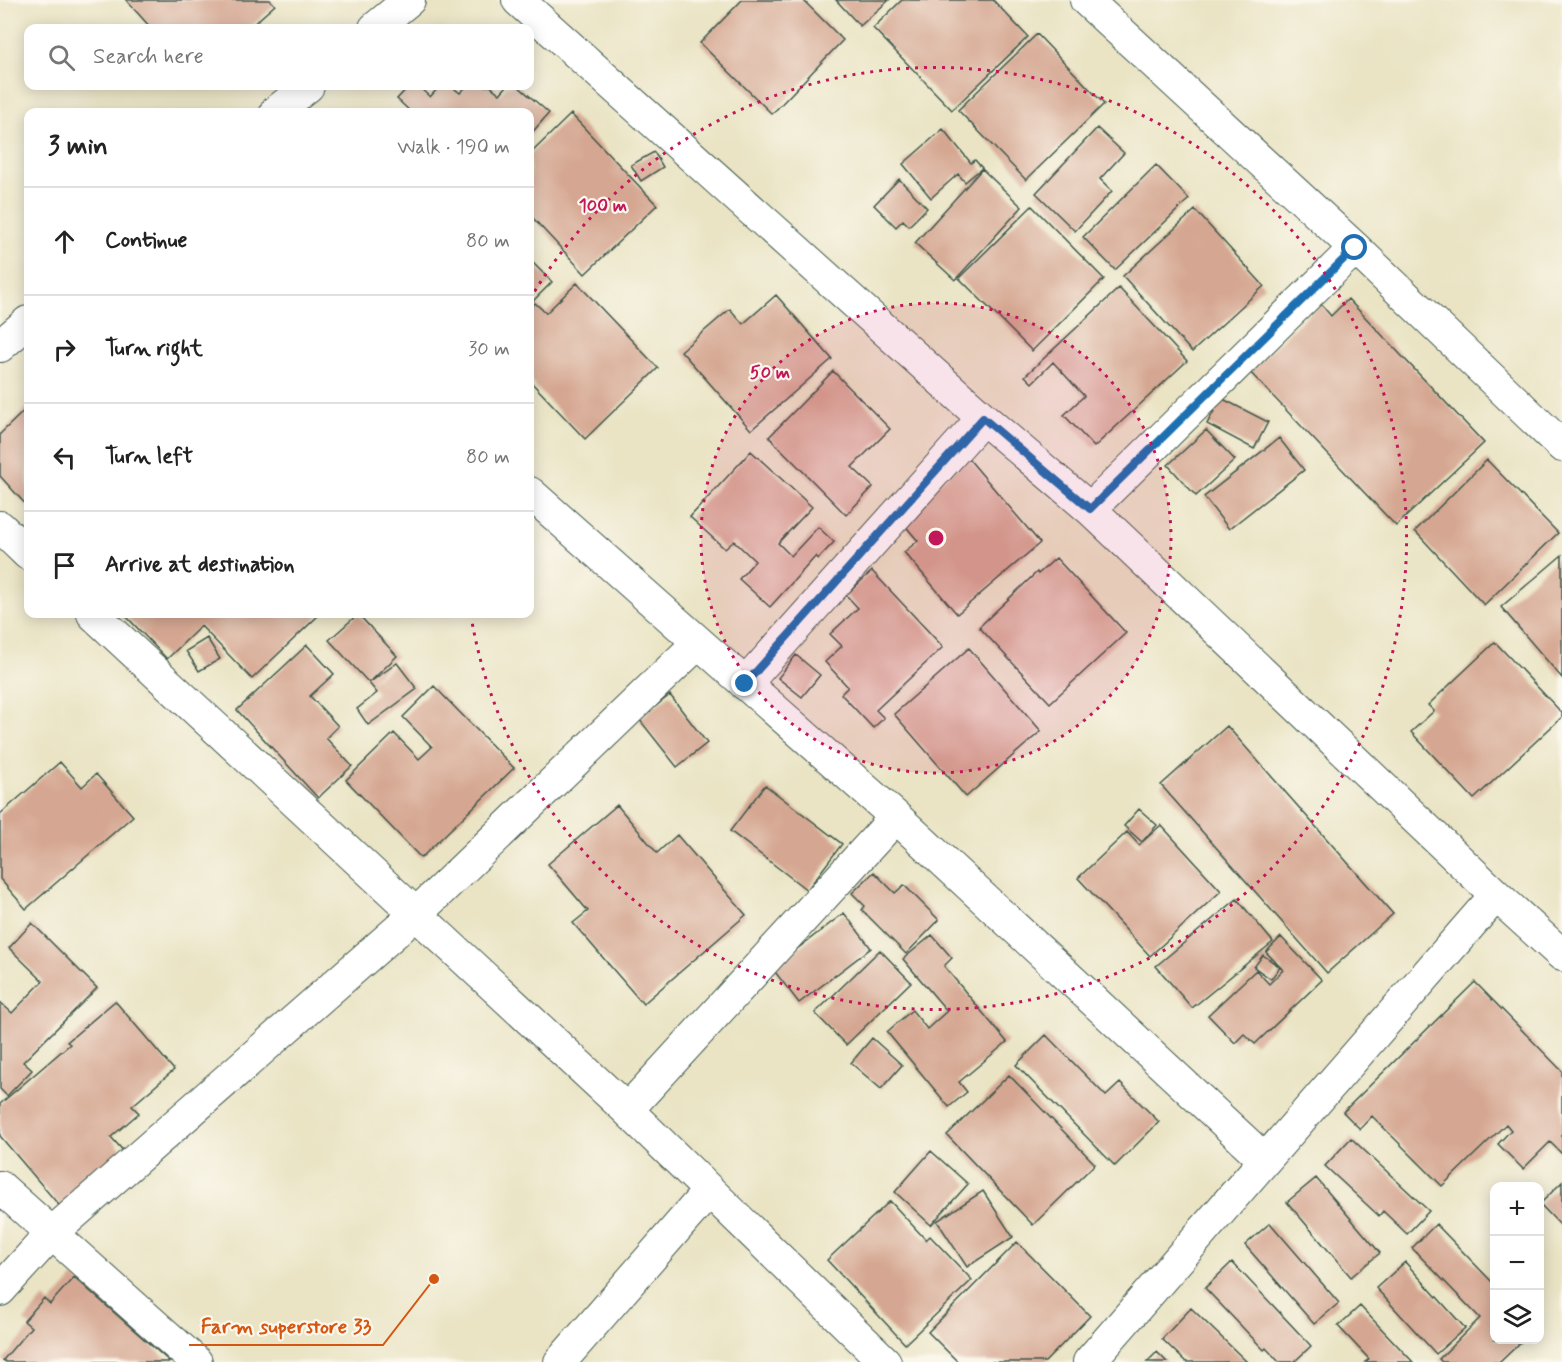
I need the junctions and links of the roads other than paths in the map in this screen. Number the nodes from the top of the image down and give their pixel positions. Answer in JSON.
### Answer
{"nodes":[{"id":1,"x":409,"y":0,"type":"edge"},
{"id":2,"x":518,"y":0,"type":"edge"},
{"id":3,"x":1086,"y":0,"type":"edge"},
{"id":4,"x":380,"y":24,"type":"edge"},
{"id":5,"x":303,"y":90,"type":"edge"},
{"id":6,"x":281,"y":108,"type":"edge"},
{"id":7,"x":1355,"y":248,"type":"junction"},
{"id":8,"x":24,"y":325,"type":"edge"},
{"id":9,"x":0,"y":346,"type":"edge"},
{"id":10,"x":983,"y":418,"type":"junction"},
{"id":11,"x":1562,"y":446,"type":"edge"},
{"id":12,"x":534,"y":497,"type":"edge"},
{"id":13,"x":1090,"y":509,"type":"junction"},
{"id":14,"x":0,"y":527,"type":"edge"},
{"id":15,"x":24,"y":550,"type":"edge"},
{"id":16,"x":97,"y":618,"type":"edge"},
{"id":17,"x":698,"y":643,"type":"junction"},
{"id":18,"x":745,"y":684,"type":"junction"},
{"id":19,"x":896,"y":817,"type":"junction"},
{"id":20,"x":1496,"y":895,"type":"junction"},
{"id":21,"x":416,"y":915,"type":"junction"},
{"id":22,"x":1562,"y":955,"type":"edge"},
{"id":23,"x":627,"y":1110,"type":"junction"},
{"id":24,"x":1265,"y":1160,"type":"junction"},
{"id":25,"x":0,"y":1187,"type":"edge"},
{"id":26,"x":709,"y":1191,"type":"junction"},
{"id":27,"x":52,"y":1233,"type":"junction"},
{"id":28,"x":0,"y":1290,"type":"edge"},
{"id":29,"x":196,"y":1362,"type":"edge"},
{"id":30,"x":560,"y":1362,"type":"edge"},
{"id":31,"x":885,"y":1362,"type":"edge"},
{"id":32,"x":1089,"y":1362,"type":"edge"}],
"edges":[{"from":1,"to":4,"type":"street"},
{"from":2,"to":10,"type":"street"},
{"from":3,"to":7,"type":"street"},
{"from":5,"to":6,"type":"street"},
{"from":7,"to":11,"type":"street"},
{"from":7,"to":13,"type":"street"},
{"from":8,"to":9,"type":"street"},
{"from":10,"to":13,"type":"street"},
{"from":10,"to":18,"type":"street"},
{"from":12,"to":17,"type":"street"},
{"from":13,"to":20,"type":"street"},
{"from":14,"to":15,"type":"street"},
{"from":16,"to":21,"type":"street"},
{"from":17,"to":18,"type":"street"},
{"from":17,"to":21,"type":"street"},
{"from":18,"to":19,"type":"street"},
{"from":19,"to":23,"type":"street"},
{"from":19,"to":24,"type":"street"},
{"from":20,"to":22,"type":"street"},
{"from":20,"to":24,"type":"street"},
{"from":21,"to":23,"type":"street"},
{"from":21,"to":27,"type":"street"},
{"from":23,"to":26,"type":"street"},
{"from":24,"to":32,"type":"street"},
{"from":25,"to":27,"type":"street"},
{"from":26,"to":30,"type":"street"},
{"from":26,"to":31,"type":"street"},
{"from":27,"to":28,"type":"street"},
{"from":27,"to":29,"type":"street"}]}
